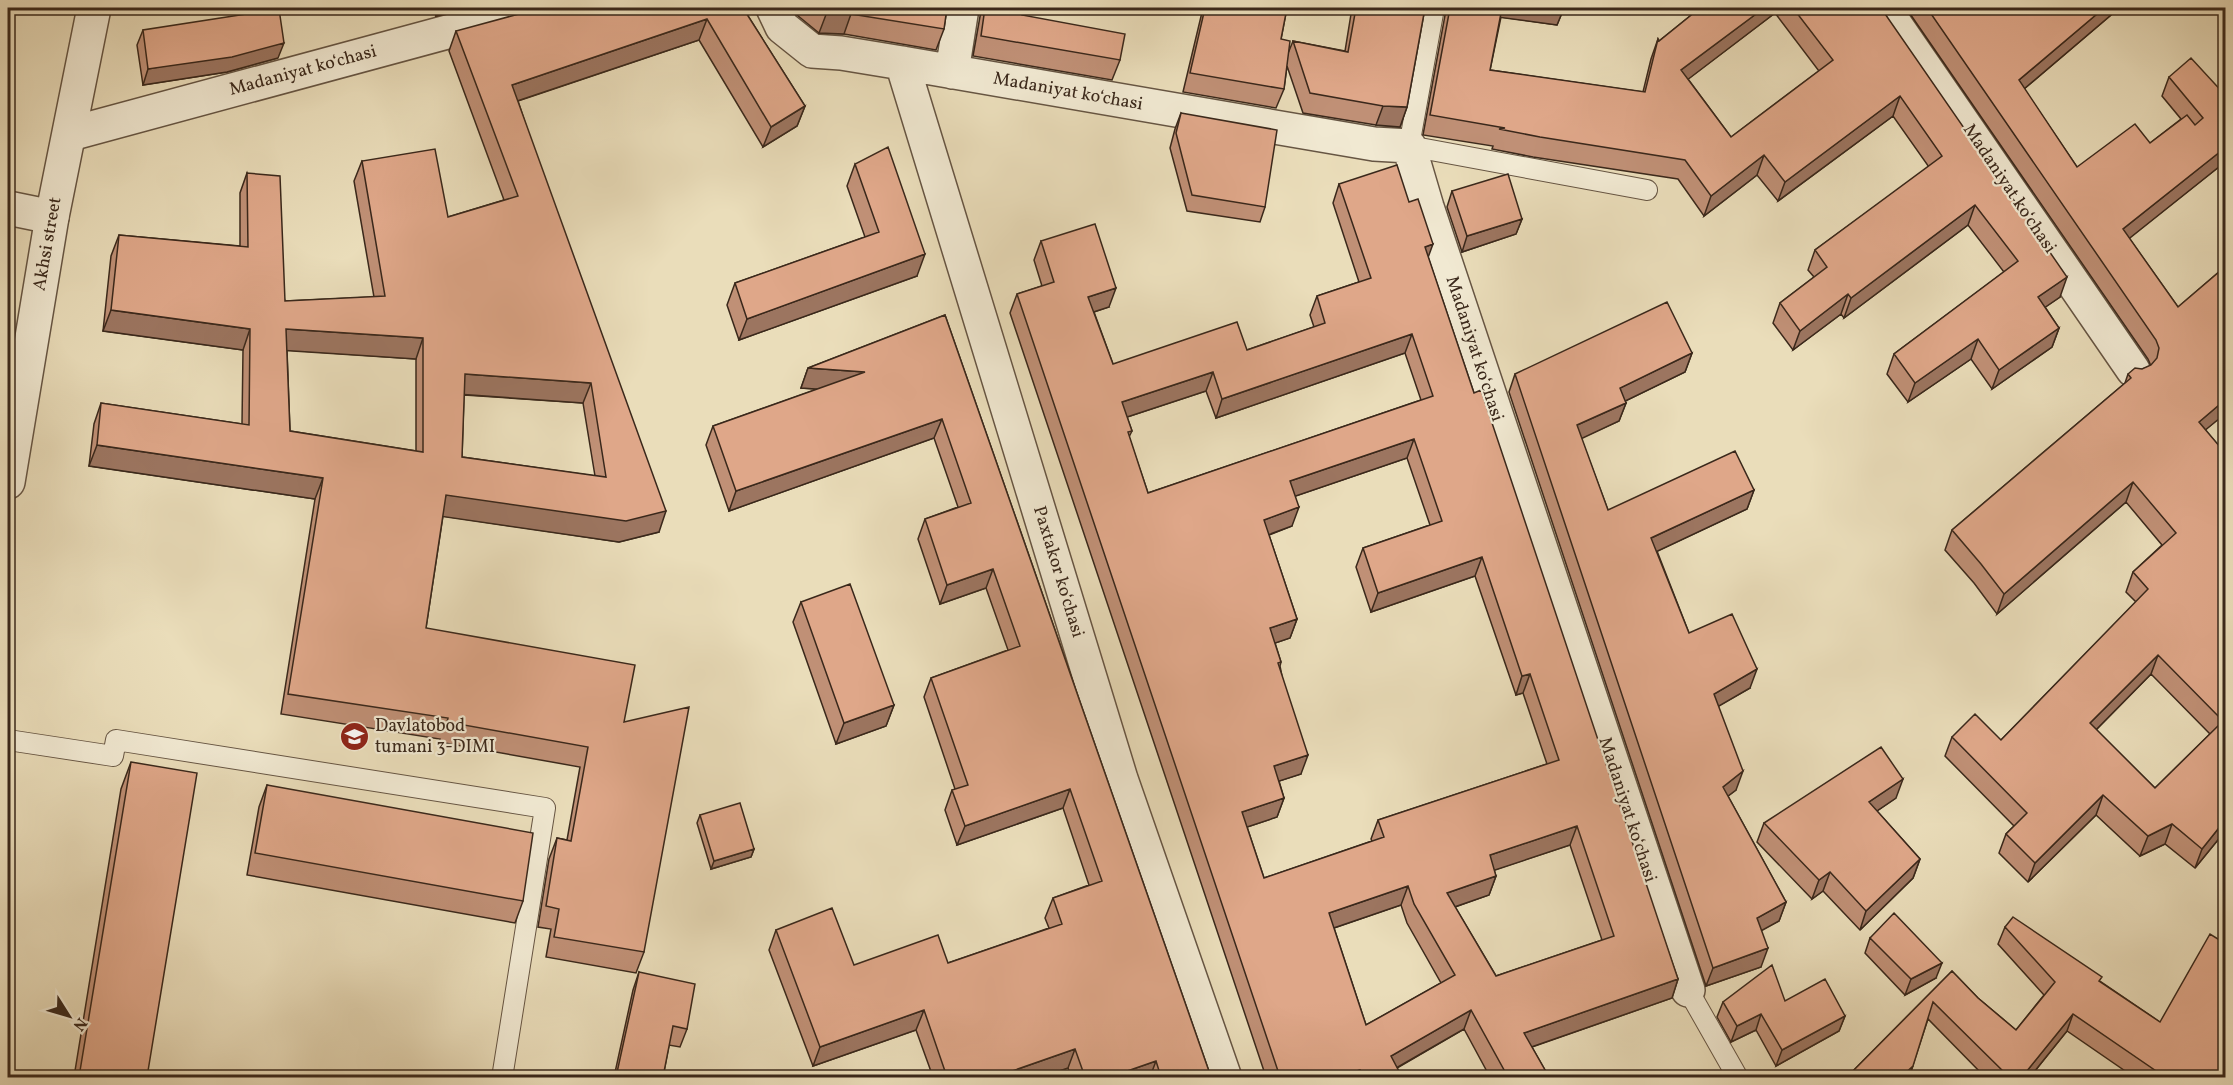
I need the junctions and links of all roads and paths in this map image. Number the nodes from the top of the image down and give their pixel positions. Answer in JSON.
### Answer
{"nodes":[{"id":1,"x":94,"y":8,"type":"edge"},
{"id":2,"x":536,"y":8,"type":"edge"},
{"id":3,"x":773,"y":8,"type":"edge"},
{"id":4,"x":962,"y":8,"type":"edge"},
{"id":5,"x":1434,"y":8,"type":"edge"},
{"id":6,"x":1884,"y":8,"type":"edge"},
{"id":7,"x":902,"y":63,"type":"junction"},
{"id":8,"x":952,"y":72,"type":"junction"},
{"id":9,"x":70,"y":134,"type":"junction"},
{"id":10,"x":1409,"y":146,"type":"junction"},
{"id":11,"x":1647,"y":190,"type":"dead end"},
{"id":12,"x":8,"y":208,"type":"edge"},
{"id":13,"x":52,"y":217,"type":"junction"},
{"id":14,"x":2133,"y":370,"type":"edge"},
{"id":15,"x":8,"y":482,"type":"edge"},
{"id":16,"x":8,"y":740,"type":"edge"},
{"id":17,"x":1688,"y":990,"type":"joint"},
{"id":18,"x":502,"y":1077,"type":"edge"},
{"id":19,"x":1225,"y":1077,"type":"edge"},
{"id":20,"x":1738,"y":1077,"type":"edge"}],
"edges":[{"from":1,"to":9,"type":"street","name":"Akhsi street"},
{"from":2,"to":9,"type":"street","name":"Madaniyat koʻchasi"},
{"from":3,"to":7,"type":"street","name":"Madaniyat koʻchasi"},
{"from":4,"to":8,"type":"street"},
{"from":5,"to":10,"type":"lane"},
{"from":6,"to":14,"type":"street","name":"Madaniyat koʻchasi"},
{"from":7,"to":8,"type":"street","name":"Madaniyat koʻchasi"},
{"from":7,"to":19,"type":"street","name":"Paxtakor koʻchasi"},
{"from":8,"to":10,"type":"street","name":"Madaniyat koʻchasi"},
{"from":9,"to":13,"type":"street","name":"Akhsi street"},
{"from":10,"to":11,"type":"lane"},
{"from":10,"to":17,"type":"street","name":"Madaniyat koʻchasi"},
{"from":12,"to":13,"type":"street"},
{"from":13,"to":15,"type":"street","name":"Akhsi street"},
{"from":16,"to":18,"type":"lane"},
{"from":17,"to":20,"type":"lane"}]}
